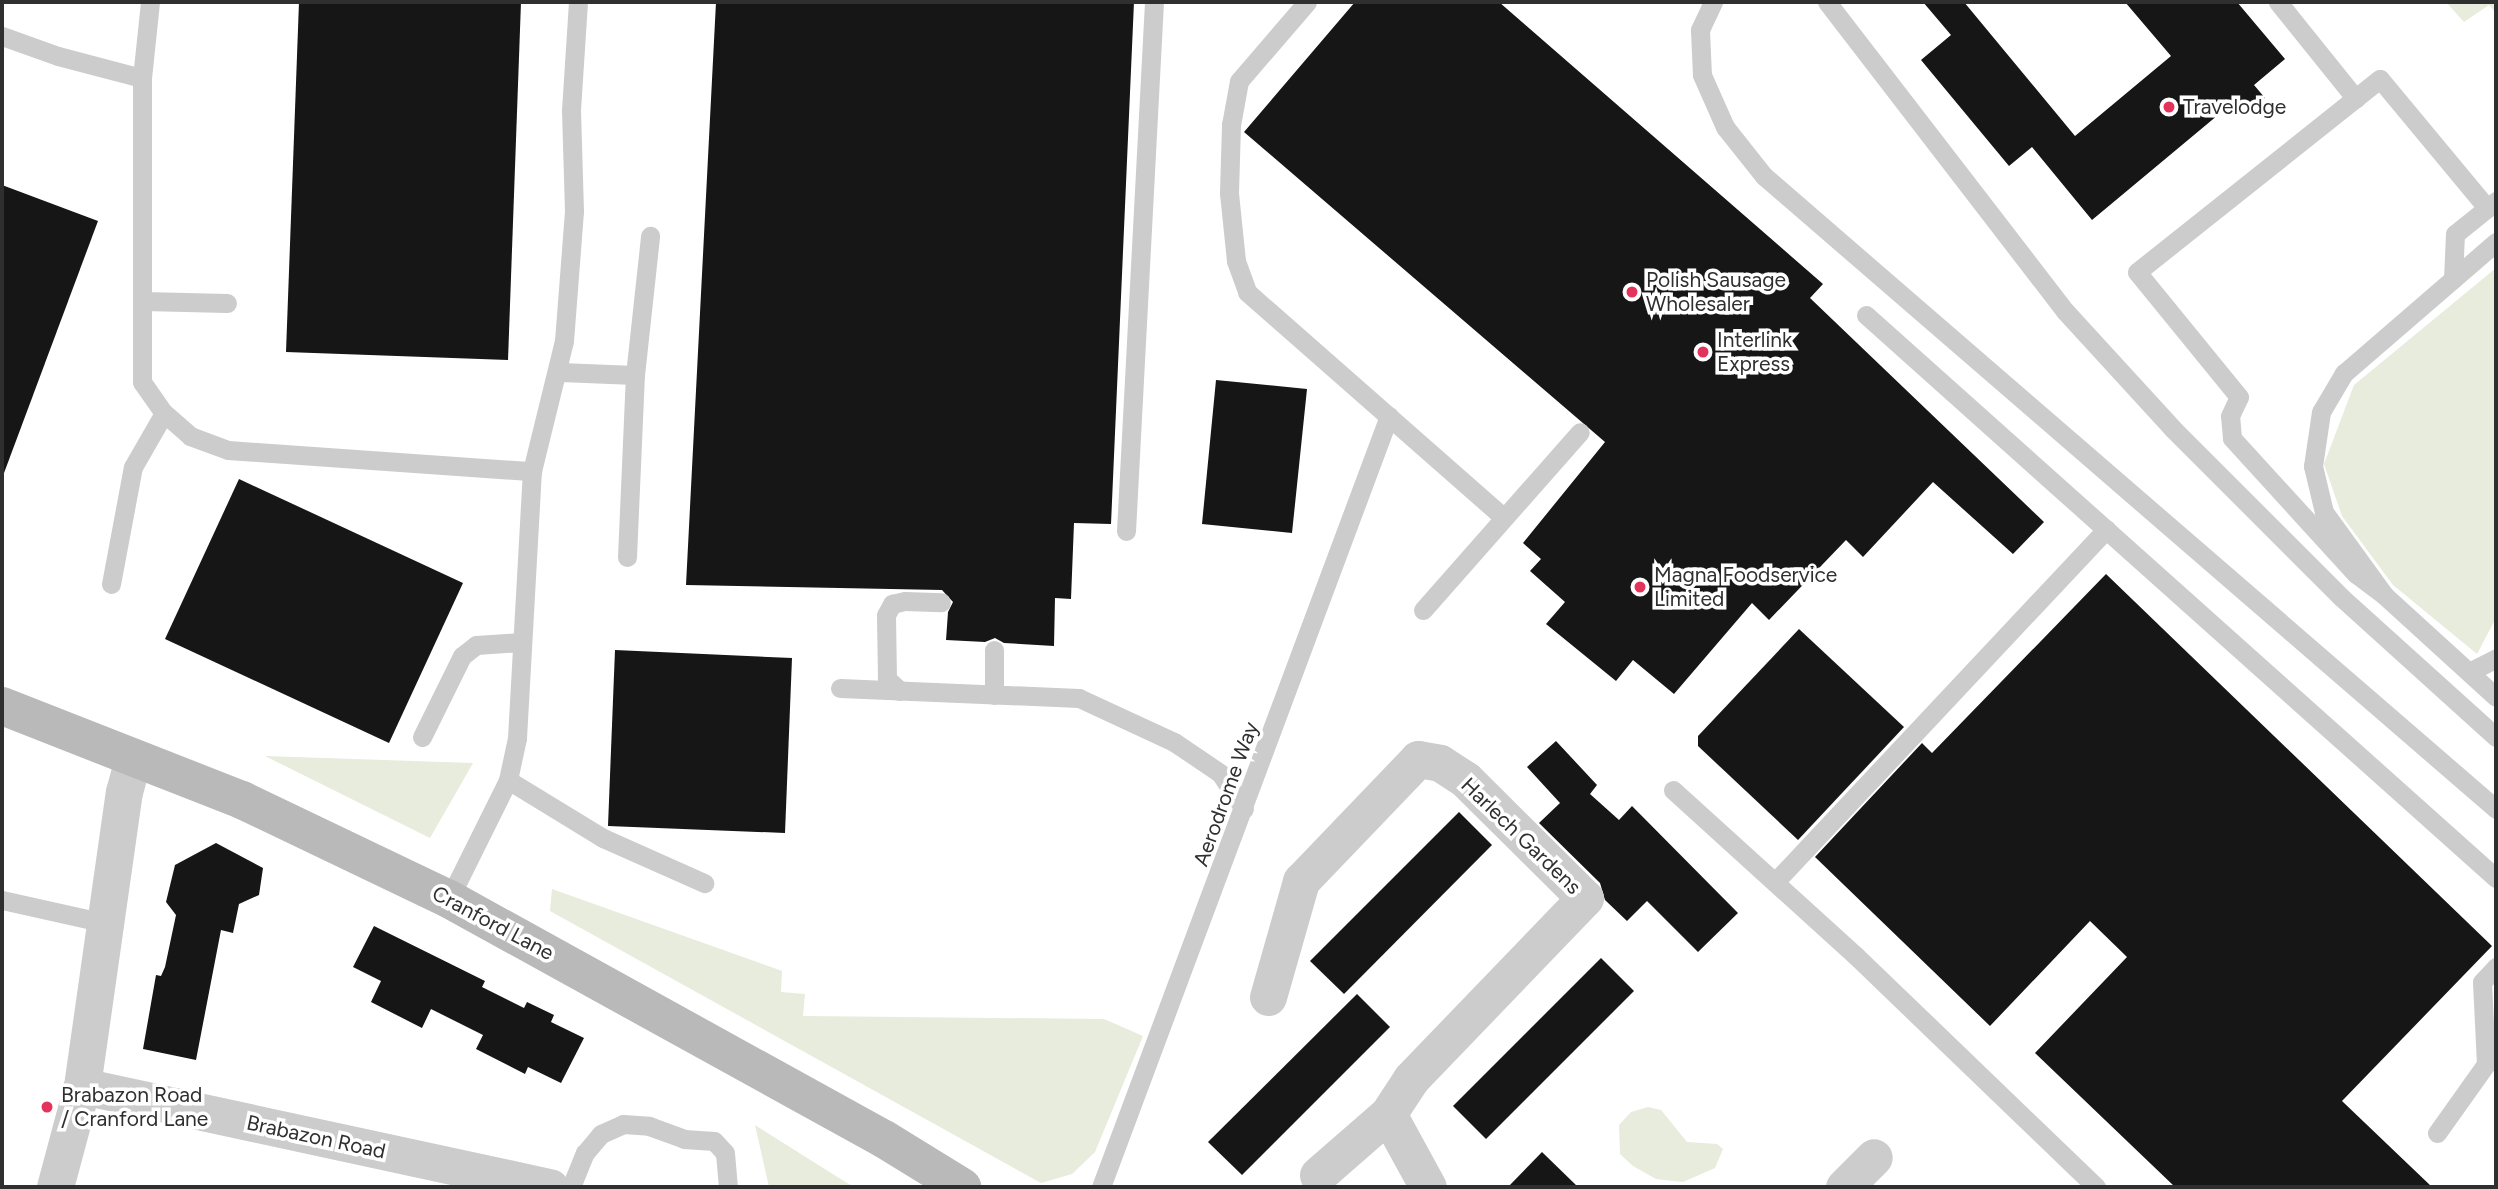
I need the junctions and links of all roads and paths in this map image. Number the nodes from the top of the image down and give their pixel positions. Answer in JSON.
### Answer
{"nodes":[{"id":1,"x":150,"y":2,"type":"edge"},
{"id":2,"x":578,"y":2,"type":"edge"},
{"id":3,"x":1154,"y":2,"type":"edge"},
{"id":4,"x":1307,"y":2,"type":"edge"},
{"id":5,"x":1713,"y":2,"type":"edge"},
{"id":6,"x":1827,"y":2,"type":"edge"},
{"id":7,"x":2278,"y":2,"type":"edge"},
{"id":8,"x":2,"y":36,"type":"edge"},
{"id":9,"x":142,"y":78,"type":"junction"},
{"id":10,"x":2356,"y":99,"type":"junction"},
{"id":11,"x":2492,"y":205,"type":"edge"},
{"id":12,"x":650,"y":236,"type":"dead end"},
{"id":13,"x":2496,"y":242,"type":"edge"},
{"id":14,"x":2453,"y":279,"type":"junction"},
{"id":15,"x":142,"y":302,"type":"junction"},
{"id":16,"x":227,"y":303,"type":"dead end"},
{"id":17,"x":1866,"y":315,"type":"dead end"},
{"id":18,"x":560,"y":372,"type":"junction"},
{"id":19,"x":635,"y":375,"type":"junction"},
{"id":20,"x":164,"y":413,"type":"junction"},
{"id":21,"x":1389,"y":416,"type":"junction"},
{"id":22,"x":1580,"y":432,"type":"dead end"},
{"id":23,"x":532,"y":471,"type":"junction"},
{"id":24,"x":1503,"y":517,"type":"junction"},
{"id":25,"x":2106,"y":529,"type":"junction"},
{"id":26,"x":1126,"y":531,"type":"dead end"},
{"id":27,"x":627,"y":557,"type":"dead end"},
{"id":28,"x":111,"y":584,"type":"dead end"},
{"id":29,"x":2384,"y":595,"type":"junction"},
{"id":30,"x":941,"y":602,"type":"dead end"},
{"id":31,"x":1423,"y":610,"type":"dead end"},
{"id":32,"x":522,"y":642,"type":"junction"},
{"id":33,"x":995,"y":650,"type":"dead end"},
{"id":34,"x":2496,"y":658,"type":"edge"},
{"id":35,"x":2469,"y":672,"type":"junction"},
{"id":36,"x":840,"y":688,"type":"dead end"},
{"id":37,"x":900,"y":691,"type":"junction"},
{"id":38,"x":994,"y":695,"type":"junction"},
{"id":39,"x":2496,"y":697,"type":"edge"},
{"id":40,"x":2,"y":706,"type":"edge"},
{"id":41,"x":422,"y":737,"type":"dead end"},
{"id":42,"x":2496,"y":737,"type":"edge"},
{"id":43,"x":133,"y":758,"type":"junction"},
{"id":44,"x":508,"y":780,"type":"junction"},
{"id":45,"x":1674,"y":790,"type":"dead end"},
{"id":46,"x":1244,"y":809,"type":"junction"},
{"id":47,"x":2496,"y":809,"type":"edge"},
{"id":48,"x":2496,"y":878,"type":"edge"},
{"id":49,"x":1775,"y":882,"type":"junction"},
{"id":50,"x":704,"y":883,"type":"dead end"},
{"id":51,"x":449,"y":898,"type":"junction"},
{"id":52,"x":2,"y":900,"type":"edge"},
{"id":53,"x":106,"y":923,"type":"junction"},
{"id":54,"x":2496,"y":967,"type":"edge"},
{"id":55,"x":1268,"y":997,"type":"dead end"},
{"id":56,"x":82,"y":1086,"type":"junction"},
{"id":57,"x":1388,"y":1114,"type":"junction"},
{"id":58,"x":2437,"y":1133,"type":"dead end"},
{"id":59,"x":1874,"y":1157,"type":"dead end"},
{"id":60,"x":1318,"y":1175,"type":"dead end"},
{"id":61,"x":55,"y":1187,"type":"edge"},
{"id":62,"x":550,"y":1187,"type":"edge"},
{"id":63,"x":571,"y":1187,"type":"edge"},
{"id":64,"x":728,"y":1187,"type":"edge"},
{"id":65,"x":962,"y":1187,"type":"edge"},
{"id":66,"x":1101,"y":1187,"type":"edge"},
{"id":67,"x":1428,"y":1187,"type":"edge"},
{"id":68,"x":1844,"y":1187,"type":"edge"},
{"id":69,"x":2096,"y":1187,"type":"edge"}],
"edges":[{"from":1,"to":9,"type":"lane"},
{"from":2,"to":18,"type":"lane"},
{"from":3,"to":26,"type":"lane"},
{"from":4,"to":21,"type":"lane"},
{"from":5,"to":47,"type":"lane"},
{"from":6,"to":42,"type":"lane"},
{"from":7,"to":10,"type":"lane"},
{"from":8,"to":9,"type":"lane"},
{"from":9,"to":15,"type":"lane"},
{"from":10,"to":11,"type":"lane"},
{"from":10,"to":29,"type":"lane"},
{"from":11,"to":14,"type":"lane"},
{"from":12,"to":19,"type":"lane"},
{"from":13,"to":14,"type":"lane"},
{"from":14,"to":29,"type":"lane"},
{"from":15,"to":16,"type":"lane"},
{"from":15,"to":20,"type":"lane"},
{"from":17,"to":25,"type":"lane"},
{"from":18,"to":19,"type":"lane"},
{"from":18,"to":23,"type":"lane"},
{"from":19,"to":27,"type":"lane"},
{"from":20,"to":23,"type":"lane"},
{"from":20,"to":28,"type":"lane"},
{"from":21,"to":24,"type":"lane"},
{"from":21,"to":46,"type":"lane","name":"Aerodrome Way"},
{"from":22,"to":24,"type":"lane"},
{"from":23,"to":32,"type":"lane"},
{"from":24,"to":31,"type":"lane"},
{"from":25,"to":48,"type":"lane"},
{"from":25,"to":49,"type":"lane"},
{"from":29,"to":35,"type":"lane"},
{"from":30,"to":37,"type":"lane"},
{"from":32,"to":41,"type":"lane"},
{"from":32,"to":44,"type":"lane"},
{"from":33,"to":38,"type":"lane"},
{"from":34,"to":35,"type":"lane"},
{"from":35,"to":39,"type":"lane"},
{"from":36,"to":37,"type":"lane"},
{"from":37,"to":38,"type":"lane"},
{"from":38,"to":46,"type":"lane"},
{"from":40,"to":43,"type":"street","name":"Cranford Lane"},
{"from":43,"to":51,"type":"street","name":"Cranford Lane"},
{"from":43,"to":53,"type":"street"},
{"from":44,"to":50,"type":"lane"},
{"from":44,"to":51,"type":"lane"},
{"from":45,"to":49,"type":"lane"},
{"from":46,"to":66,"type":"lane","name":"Aerodrome Way"},
{"from":49,"to":69,"type":"lane"},
{"from":51,"to":65,"type":"street","name":"Cranford Lane"},
{"from":52,"to":53,"type":"lane"},
{"from":53,"to":56,"type":"street"},
{"from":54,"to":58,"type":"lane"},
{"from":55,"to":57,"type":"street","name":"Harlech Gardens"},
{"from":56,"to":61,"type":"street"},
{"from":56,"to":62,"type":"street","name":"Brabazon Road"},
{"from":57,"to":60,"type":"street","name":"Harlech Gardens"},
{"from":57,"to":67,"type":"street"},
{"from":59,"to":68,"type":"street"},
{"from":63,"to":64,"type":"lane"}]}
